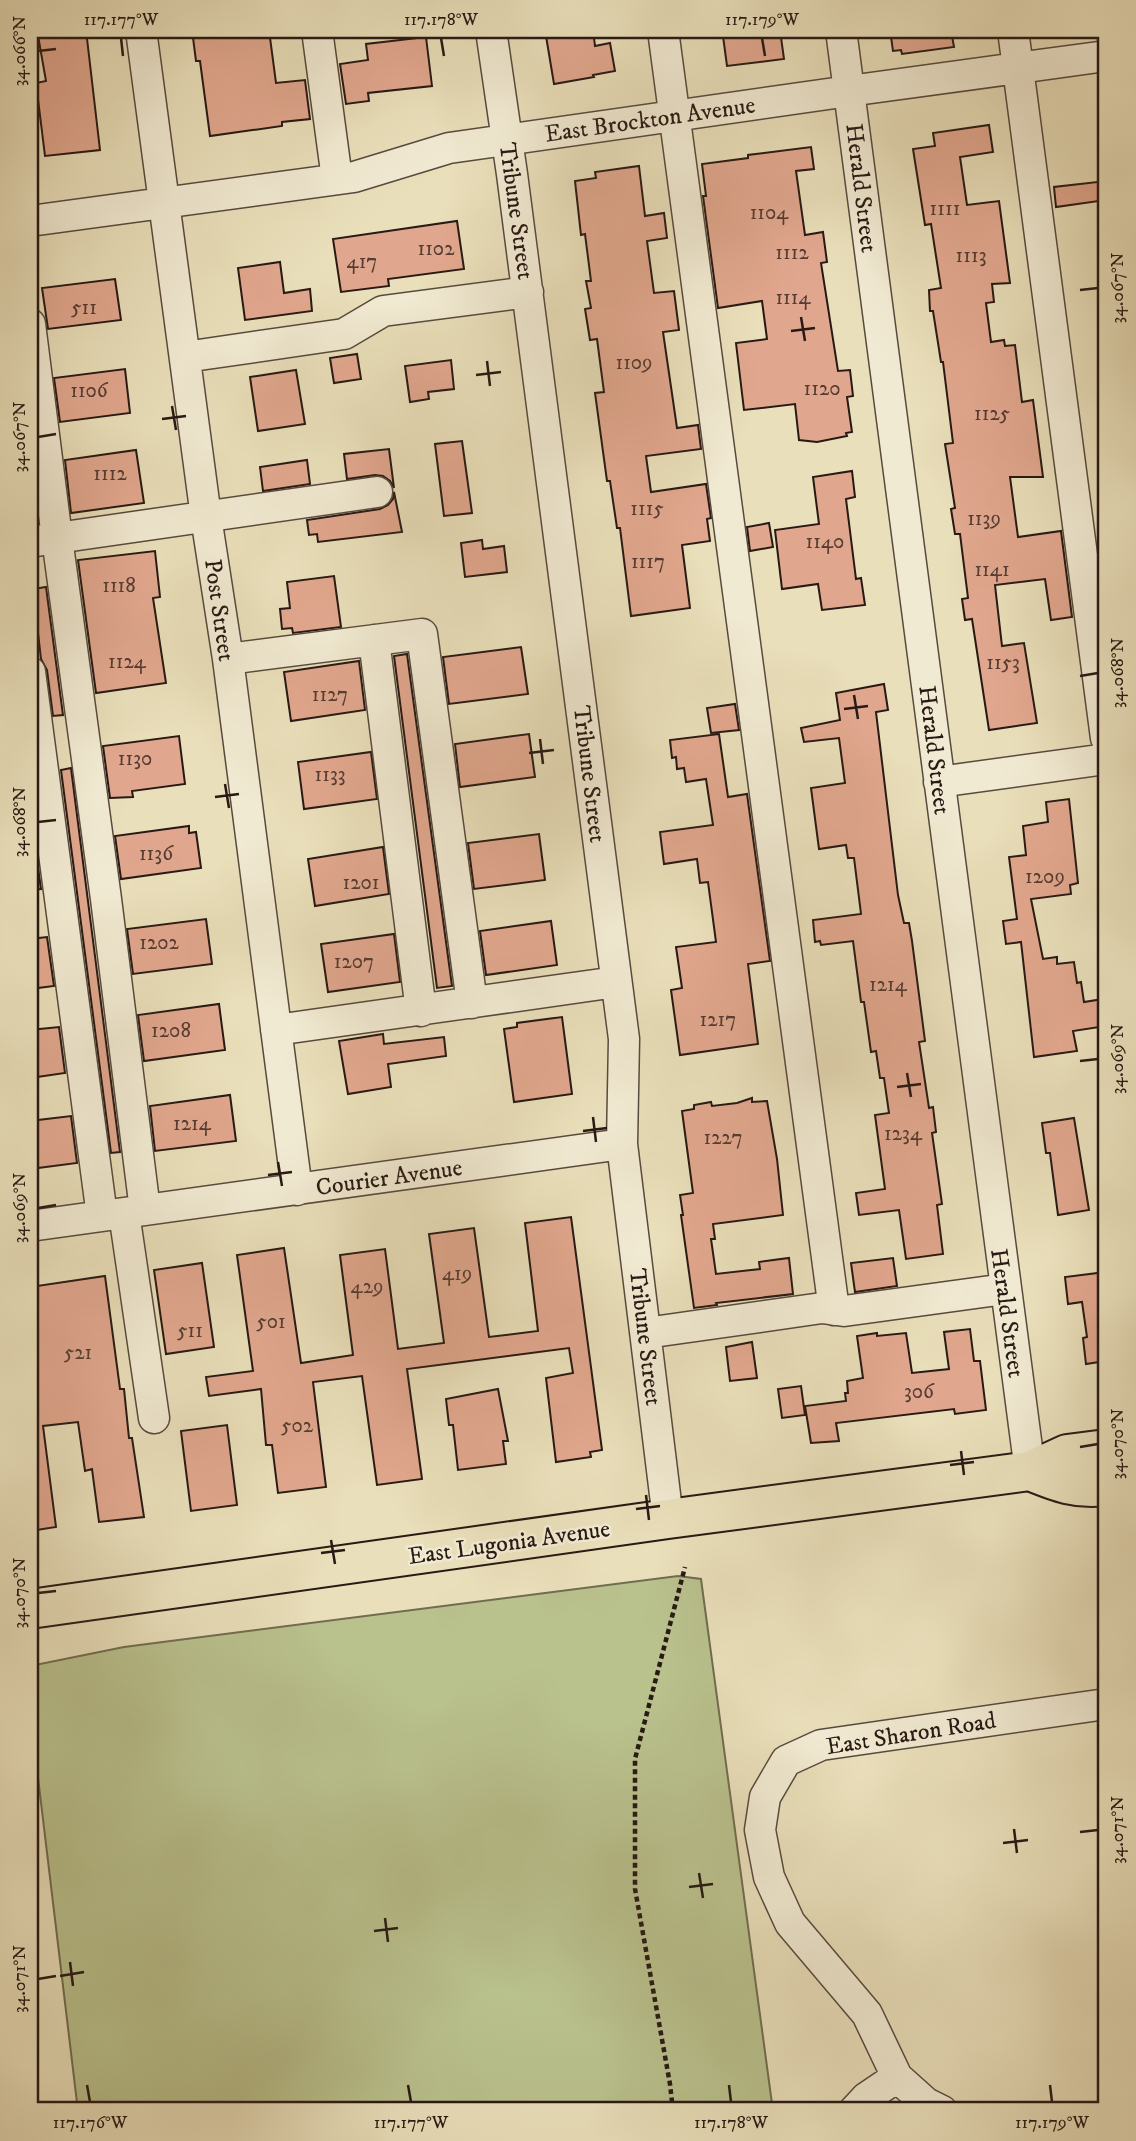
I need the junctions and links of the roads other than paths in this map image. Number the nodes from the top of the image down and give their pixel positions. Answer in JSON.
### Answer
{"nodes":[{"id":1,"x":141,"y":30,"type":"edge"},
{"id":2,"x":317,"y":30,"type":"edge"},
{"id":3,"x":491,"y":30,"type":"edge"},
{"id":4,"x":663,"y":30,"type":"edge"},
{"id":5,"x":841,"y":30,"type":"edge"},
{"id":6,"x":1013,"y":30,"type":"edge"},
{"id":7,"x":1106,"y":56,"type":"edge"},
{"id":8,"x":1018,"y":68,"type":"junction"},
{"id":9,"x":849,"y":91,"type":"junction"},
{"id":10,"x":674,"y":115,"type":"junction"},
{"id":11,"x":507,"y":140,"type":"junction"},
{"id":12,"x":337,"y":178,"type":"junction"},
{"id":13,"x":163,"y":202,"type":"junction"},
{"id":14,"x":30,"y":221,"type":"edge"},
{"id":15,"x":528,"y":292,"type":"junction"},
{"id":16,"x":30,"y":324,"type":"edge"},
{"id":17,"x":185,"y":357,"type":"junction"},
{"id":18,"x":377,"y":492,"type":"dead end"},
{"id":19,"x":206,"y":517,"type":"junction"},
{"id":20,"x":43,"y":540,"type":"edge"},
{"id":21,"x":374,"y":640,"type":"junction"},
{"id":22,"x":228,"y":659,"type":"junction"},
{"id":23,"x":30,"y":672,"type":"edge"},
{"id":24,"x":1106,"y":737,"type":"edge"},
{"id":25,"x":1106,"y":759,"type":"edge"},
{"id":26,"x":939,"y":782,"type":"junction"},
{"id":27,"x":616,"y":982,"type":"junction"},
{"id":28,"x":472,"y":1003,"type":"junction"},
{"id":29,"x":421,"y":1011,"type":"junction"},
{"id":30,"x":276,"y":1030,"type":"junction"},
{"id":31,"x":622,"y":1144,"type":"junction"},
{"id":32,"x":297,"y":1190,"type":"junction"},
{"id":33,"x":124,"y":1213,"type":"junction"},
{"id":34,"x":30,"y":1226,"type":"edge"},
{"id":35,"x":1005,"y":1289,"type":"junction"},
{"id":36,"x":834,"y":1310,"type":"junction"},
{"id":37,"x":646,"y":1333,"type":"junction"},
{"id":38,"x":154,"y":1418,"type":"dead end"},
{"id":39,"x":1106,"y":1449,"type":"edge"},
{"id":40,"x":1030,"y":1471,"type":"junction"},
{"id":41,"x":1106,"y":1486,"type":"edge"},
{"id":42,"x":668,"y":1519,"type":"junction"},
{"id":43,"x":30,"y":1609,"type":"edge"},
{"id":44,"x":1106,"y":1704,"type":"edge"},
{"id":45,"x":897,"y":2077,"type":"junction"},
{"id":46,"x":854,"y":2111,"type":"edge"},
{"id":47,"x":942,"y":2111,"type":"edge"}],
"edges":[{"from":1,"to":13,"type":"street","name":"Post Street"},
{"from":2,"to":12,"type":"street"},
{"from":3,"to":11,"type":"street","name":"Tribune Street"},
{"from":4,"to":10,"type":"street"},
{"from":5,"to":9,"type":"street","name":"Herald Street"},
{"from":6,"to":8,"type":"street"},
{"from":7,"to":8,"type":"street","name":"East Brockton Avenue"},
{"from":8,"to":9,"type":"street","name":"East Brockton Avenue"},
{"from":8,"to":24,"type":"street"},
{"from":9,"to":10,"type":"street","name":"East Brockton Avenue"},
{"from":9,"to":26,"type":"street","name":"Herald Street"},
{"from":10,"to":11,"type":"street","name":"East Brockton Avenue"},
{"from":10,"to":36,"type":"street"},
{"from":11,"to":12,"type":"street","name":"East Brockton Avenue"},
{"from":11,"to":15,"type":"street","name":"Tribune Street"},
{"from":12,"to":13,"type":"street","name":"East Brockton Avenue"},
{"from":13,"to":14,"type":"street","name":"East Brockton Avenue"},
{"from":13,"to":17,"type":"street","name":"Post Street"},
{"from":15,"to":17,"type":"street"},
{"from":15,"to":27,"type":"street","name":"Tribune Street"},
{"from":16,"to":20,"type":"street"},
{"from":17,"to":19,"type":"street","name":"Post Street"},
{"from":18,"to":19,"type":"street"},
{"from":19,"to":20,"type":"street"},
{"from":19,"to":22,"type":"street","name":"Post Street"},
{"from":20,"to":33,"type":"street"},
{"from":21,"to":22,"type":"street"},
{"from":21,"to":28,"type":"street"},
{"from":21,"to":29,"type":"street"},
{"from":22,"to":30,"type":"street","name":"Post Street"},
{"from":23,"to":33,"type":"street"},
{"from":25,"to":26,"type":"street"},
{"from":26,"to":35,"type":"street","name":"Herald Street"},
{"from":27,"to":28,"type":"street"},
{"from":27,"to":31,"type":"street","name":"Tribune Street"},
{"from":28,"to":29,"type":"street"},
{"from":29,"to":30,"type":"street"},
{"from":30,"to":32,"type":"street","name":"Post Street"},
{"from":31,"to":32,"type":"street","name":"Courier Avenue"},
{"from":31,"to":37,"type":"street","name":"Tribune Street"},
{"from":32,"to":33,"type":"street","name":"Courier Avenue"},
{"from":33,"to":34,"type":"street","name":"Courier Avenue"},
{"from":33,"to":38,"type":"street"},
{"from":35,"to":36,"type":"street"},
{"from":35,"to":40,"type":"street","name":"Herald Street"},
{"from":36,"to":37,"type":"street"},
{"from":37,"to":42,"type":"street","name":"Tribune Street"},
{"from":39,"to":40,"type":"main road","name":"East Lugonia Avenue"},
{"from":40,"to":41,"type":"main road","name":"East Lugonia Avenue"},
{"from":40,"to":42,"type":"main road","name":"East Lugonia Avenue"},
{"from":42,"to":43,"type":"main road","name":"East Lugonia Avenue"},
{"from":44,"to":45,"type":"street","name":"East Sharon Road"},
{"from":45,"to":46,"type":"street"},
{"from":45,"to":47,"type":"street"}]}
